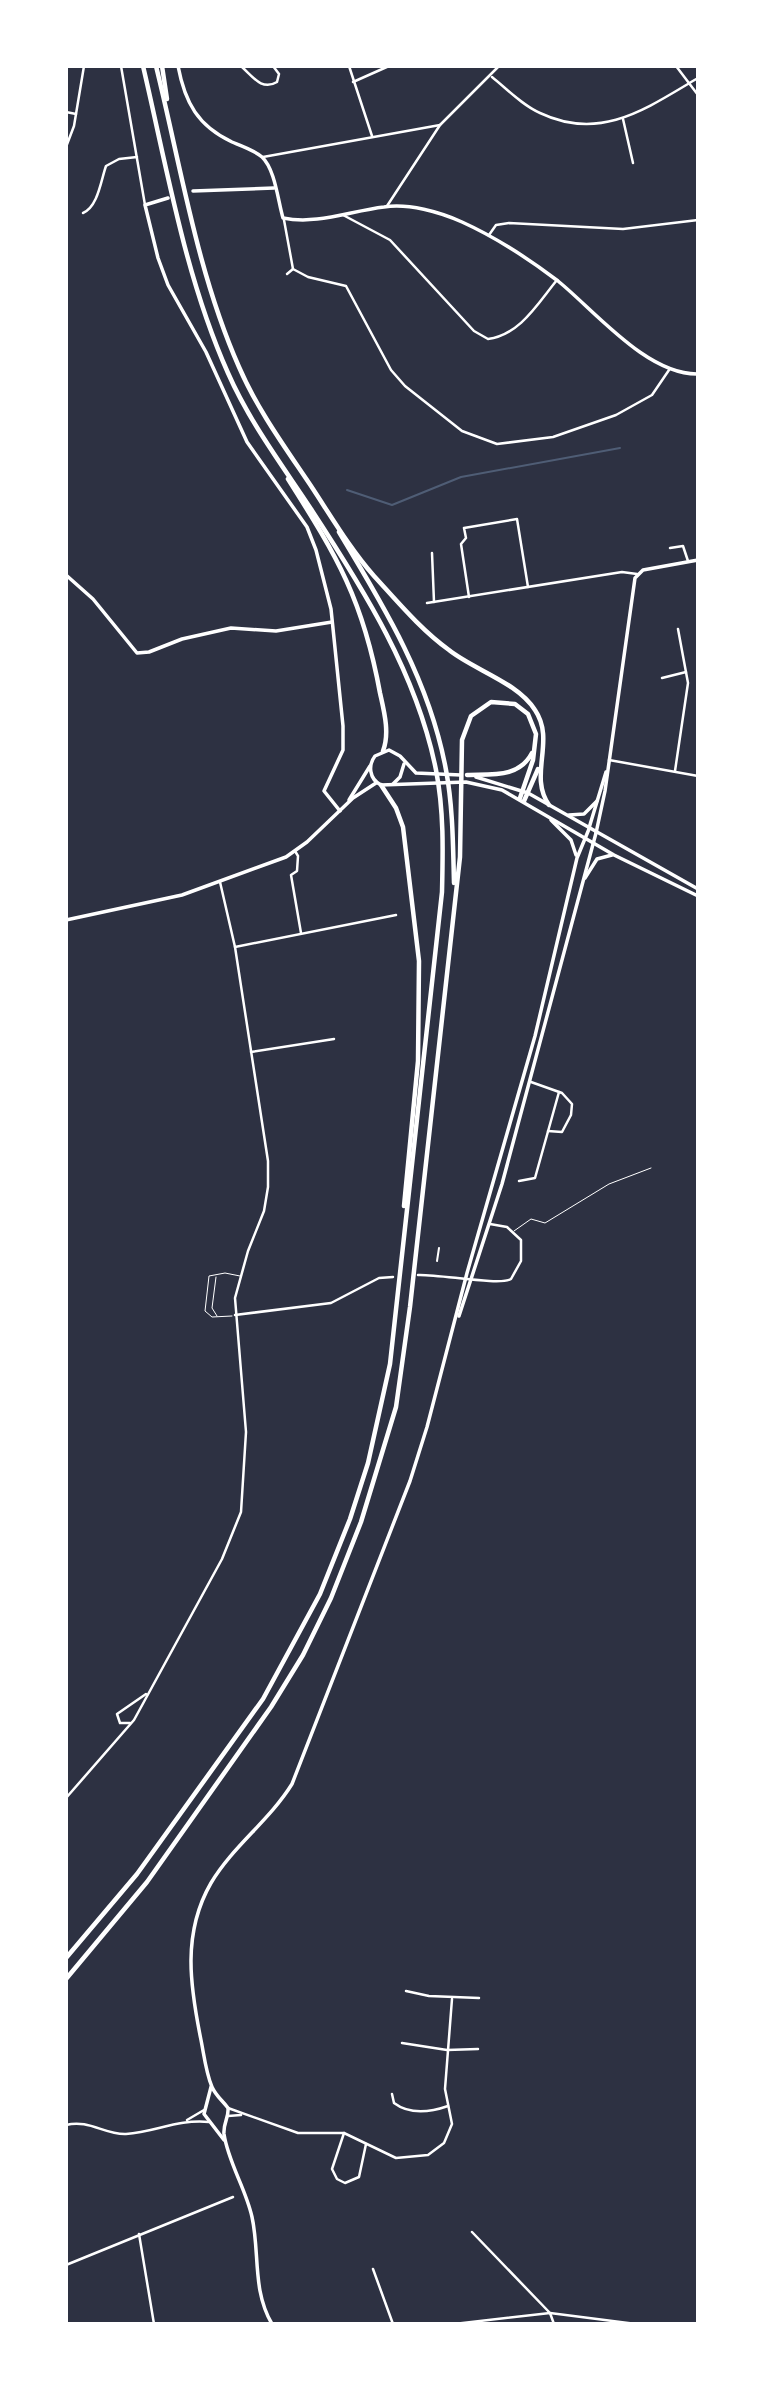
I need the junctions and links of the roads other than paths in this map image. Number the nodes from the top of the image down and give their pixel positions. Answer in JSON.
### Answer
{"nodes":[{"id":1,"x":84,"y":66,"type":"edge"},
{"id":2,"x":121,"y":66,"type":"edge"},
{"id":3,"x":143,"y":66,"type":"edge"},
{"id":4,"x":156,"y":66,"type":"edge"},
{"id":5,"x":162,"y":66,"type":"edge"},
{"id":6,"x":178,"y":66,"type":"edge"},
{"id":7,"x":273,"y":66,"type":"edge"},
{"id":8,"x":349,"y":66,"type":"edge"},
{"id":9,"x":389,"y":66,"type":"edge"},
{"id":10,"x":499,"y":66,"type":"edge"},
{"id":11,"x":676,"y":66,"type":"edge"},
{"id":12,"x":243,"y":67,"type":"edge"},
{"id":13,"x":492,"y":76,"type":"junction"},
{"id":14,"x":698,"y":78,"type":"edge"},
{"id":15,"x":353,"y":82,"type":"junction"},
{"id":16,"x":690,"y":82,"type":"junction"},
{"id":17,"x":698,"y":94,"type":"edge"},
{"id":18,"x":66,"y":112,"type":"edge"},
{"id":19,"x":76,"y":114,"type":"junction"},
{"id":20,"x":623,"y":119,"type":"junction"},
{"id":21,"x":169,"y":121,"type":"junction"},
{"id":22,"x":440,"y":125,"type":"junction"},
{"id":23,"x":372,"y":136,"type":"junction"},
{"id":24,"x":66,"y":147,"type":"edge"},
{"id":25,"x":137,"y":157,"type":"junction"},
{"id":26,"x":262,"y":158,"type":"junction"},
{"id":27,"x":633,"y":163,"type":"dead end"},
{"id":28,"x":274,"y":188,"type":"junction"},
{"id":29,"x":193,"y":191,"type":"dead end"},
{"id":30,"x":168,"y":198,"type":"dead end"},
{"id":31,"x":145,"y":205,"type":"junction"},
{"id":32,"x":387,"y":206,"type":"junction"},
{"id":33,"x":83,"y":213,"type":"dead end"},
{"id":34,"x":344,"y":215,"type":"junction"},
{"id":35,"x":283,"y":218,"type":"junction"},
{"id":36,"x":698,"y":220,"type":"edge"},
{"id":37,"x":489,"y":235,"type":"junction"},
{"id":38,"x":293,"y":269,"type":"junction"},
{"id":39,"x":287,"y":274,"type":"dead end"},
{"id":40,"x":557,"y":281,"type":"junction"},
{"id":41,"x":669,"y":370,"type":"junction"},
{"id":42,"x":698,"y":374,"type":"edge"},
{"id":43,"x":273,"y":450,"type":"junction"},
{"id":44,"x":321,"y":501,"type":"junction"},
{"id":45,"x":670,"y":548,"type":"dead end"},
{"id":46,"x":432,"y":553,"type":"dead end"},
{"id":47,"x":698,"y":559,"type":"edge"},
{"id":48,"x":688,"y":561,"type":"junction"},
{"id":49,"x":637,"y":574,"type":"junction"},
{"id":50,"x":66,"y":575,"type":"edge"},
{"id":51,"x":528,"y":587,"type":"junction"},
{"id":52,"x":469,"y":597,"type":"junction"},
{"id":53,"x":434,"y":602,"type":"junction"},
{"id":54,"x":427,"y":603,"type":"dead end"},
{"id":55,"x":332,"y":622,"type":"junction"},
{"id":56,"x":678,"y":629,"type":"dead end"},
{"id":57,"x":686,"y":672,"type":"junction"},
{"id":58,"x":662,"y":677,"type":"dead end"},
{"id":59,"x":536,"y":746,"type":"junction"},
{"id":60,"x":383,"y":751,"type":"junction"},
{"id":61,"x":609,"y":760,"type":"junction"},
{"id":62,"x":541,"y":761,"type":"junction"},
{"id":63,"x":404,"y":762,"type":"junction"},
{"id":64,"x":370,"y":766,"type":"junction"},
{"id":65,"x":675,"y":771,"type":"junction"},
{"id":66,"x":467,"y":775,"type":"junction"},
{"id":67,"x":698,"y":776,"type":"edge"},
{"id":68,"x":379,"y":784,"type":"junction"},
{"id":69,"x":393,"y":784,"type":"junction"},
{"id":70,"x":525,"y":792,"type":"junction"},
{"id":71,"x":522,"y":799,"type":"junction"},
{"id":72,"x":597,"y":801,"type":"junction"},
{"id":73,"x":346,"y":804,"type":"junction"},
{"id":74,"x":549,"y":805,"type":"junction"},
{"id":75,"x":340,"y":811,"type":"junction"},
{"id":76,"x":542,"y":811,"type":"junction"},
{"id":77,"x":567,"y":815,"type":"junction"},
{"id":78,"x":589,"y":829,"type":"junction"},
{"id":79,"x":596,"y":833,"type":"junction"},
{"id":80,"x":585,"y":839,"type":"junction"},
{"id":81,"x":592,"y":843,"type":"junction"},
{"id":82,"x":295,"y":851,"type":"junction"},
{"id":83,"x":614,"y":855,"type":"junction"},
{"id":84,"x":577,"y":858,"type":"junction"},
{"id":85,"x":220,"y":882,"type":"junction"},
{"id":86,"x":582,"y":883,"type":"junction"},
{"id":87,"x":698,"y":889,"type":"edge"},
{"id":88,"x":455,"y":895,"type":"junction"},
{"id":89,"x":698,"y":896,"type":"edge"},
{"id":90,"x":565,"y":910,"type":"junction"},
{"id":91,"x":575,"y":912,"type":"junction"},
{"id":92,"x":396,"y":915,"type":"dead end"},
{"id":93,"x":66,"y":920,"type":"edge"},
{"id":94,"x":301,"y":933,"type":"junction"},
{"id":95,"x":235,"y":947,"type":"junction"},
{"id":96,"x":535,"y":1036,"type":"junction"},
{"id":97,"x":542,"y":1038,"type":"junction"},
{"id":98,"x":334,"y":1039,"type":"dead end"},
{"id":99,"x":251,"y":1052,"type":"junction"},
{"id":100,"x":531,"y":1082,"type":"junction"},
{"id":101,"x":559,"y":1092,"type":"junction"},
{"id":102,"x":513,"y":1113,"type":"junction"},
{"id":103,"x":521,"y":1115,"type":"junction"},
{"id":104,"x":548,"y":1131,"type":"junction"},
{"id":105,"x":650,"y":1168,"type":"dead end"},
{"id":106,"x":519,"y":1181,"type":"dead end"},
{"id":107,"x":482,"y":1223,"type":"junction"},
{"id":108,"x":490,"y":1224,"type":"junction"},
{"id":109,"x":514,"y":1231,"type":"junction"},
{"id":110,"x":439,"y":1248,"type":"dead end"},
{"id":111,"x":437,"y":1261,"type":"dead end"},
{"id":112,"x":470,"y":1273,"type":"junction"},
{"id":113,"x":217,"y":1275,"type":"junction"},
{"id":114,"x":418,"y":1275,"type":"dead end"},
{"id":115,"x":240,"y":1276,"type":"junction"},
{"id":116,"x":393,"y":1276,"type":"dead end"},
{"id":117,"x":398,"y":1283,"type":"junction"},
{"id":118,"x":235,"y":1315,"type":"junction"},
{"id":119,"x":218,"y":1317,"type":"junction"},
{"id":120,"x":146,"y":1694,"type":"junction"},
{"id":121,"x":134,"y":1720,"type":"junction"},
{"id":122,"x":66,"y":1798,"type":"edge"},
{"id":123,"x":66,"y":1958,"type":"edge"},
{"id":124,"x":66,"y":1979,"type":"edge"},
{"id":125,"x":406,"y":1991,"type":"dead end"},
{"id":126,"x":452,"y":1998,"type":"junction"},
{"id":127,"x":478,"y":1998,"type":"dead end"},
{"id":128,"x":402,"y":2043,"type":"dead end"},
{"id":129,"x":478,"y":2049,"type":"dead end"},
{"id":130,"x":447,"y":2050,"type":"junction"},
{"id":131,"x":211,"y":2086,"type":"junction"},
{"id":132,"x":392,"y":2094,"type":"dead end"},
{"id":133,"x":219,"y":2100,"type":"junction"},
{"id":134,"x":209,"y":2102,"type":"junction"},
{"id":135,"x":449,"y":2105,"type":"junction"},
{"id":136,"x":228,"y":2108,"type":"junction"},
{"id":137,"x":204,"y":2110,"type":"junction"},
{"id":138,"x":244,"y":2114,"type":"junction"},
{"id":139,"x":228,"y":2116,"type":"junction"},
{"id":140,"x":187,"y":2120,"type":"junction"},
{"id":141,"x":210,"y":2123,"type":"junction"},
{"id":142,"x":223,"y":2123,"type":"junction"},
{"id":143,"x":66,"y":2125,"type":"edge"},
{"id":144,"x":344,"y":2133,"type":"junction"},
{"id":145,"x":225,"y":2141,"type":"junction"},
{"id":146,"x":366,"y":2144,"type":"junction"},
{"id":147,"x":233,"y":2197,"type":"dead end"},
{"id":148,"x":472,"y":2232,"type":"dead end"},
{"id":149,"x":139,"y":2234,"type":"junction"},
{"id":150,"x":66,"y":2265,"type":"edge"},
{"id":151,"x":373,"y":2269,"type":"dead end"},
{"id":152,"x":550,"y":2313,"type":"junction"},
{"id":153,"x":154,"y":2323,"type":"edge"},
{"id":154,"x":272,"y":2323,"type":"edge"},
{"id":155,"x":393,"y":2323,"type":"edge"},
{"id":156,"x":454,"y":2323,"type":"edge"},
{"id":157,"x":554,"y":2323,"type":"edge"},
{"id":158,"x":636,"y":2323,"type":"edge"}],
"edges":[{"from":1,"to":19,"type":"street"},
{"from":2,"to":25,"type":"street"},
{"from":3,"to":43,"type":"highway"},
{"from":4,"to":21,"type":"highway"},
{"from":5,"to":21,"type":"highway"},
{"from":6,"to":26,"type":"main road"},
{"from":7,"to":12,"type":"street"},
{"from":8,"to":15,"type":"street"},
{"from":9,"to":15,"type":"street"},
{"from":10,"to":13,"type":"street"},
{"from":11,"to":16,"type":"street"},
{"from":13,"to":20,"type":"street"},
{"from":13,"to":22,"type":"street"},
{"from":14,"to":16,"type":"street"},
{"from":15,"to":23,"type":"street"},
{"from":16,"to":17,"type":"street"},
{"from":16,"to":20,"type":"street"},
{"from":18,"to":19,"type":"street"},
{"from":19,"to":24,"type":"street"},
{"from":20,"to":27,"type":"street"},
{"from":21,"to":44,"type":"highway"},
{"from":22,"to":23,"type":"street"},
{"from":22,"to":32,"type":"street"},
{"from":23,"to":26,"type":"street"},
{"from":25,"to":31,"type":"street"},
{"from":25,"to":33,"type":"street"},
{"from":26,"to":28,"type":"main road"},
{"from":28,"to":29,"type":"main road"},
{"from":28,"to":35,"type":"main road"},
{"from":30,"to":31,"type":"main road"},
{"from":31,"to":55,"type":"main road"},
{"from":32,"to":34,"type":"main road"},
{"from":32,"to":37,"type":"main road"},
{"from":34,"to":35,"type":"main road"},
{"from":34,"to":40,"type":"street"},
{"from":35,"to":38,"type":"street"},
{"from":36,"to":37,"type":"street"},
{"from":37,"to":40,"type":"main road"},
{"from":38,"to":39,"type":"street"},
{"from":38,"to":41,"type":"street"},
{"from":40,"to":41,"type":"main road"},
{"from":41,"to":42,"type":"main road"},
{"from":43,"to":60,"type":"highway"},
{"from":43,"to":117,"type":"highway"},
{"from":44,"to":62,"type":"highway"},
{"from":44,"to":88,"type":"highway"},
{"from":45,"to":48,"type":"street"},
{"from":46,"to":53,"type":"street"},
{"from":47,"to":48,"type":"main road"},
{"from":48,"to":49,"type":"main road"},
{"from":49,"to":51,"type":"street"},
{"from":49,"to":61,"type":"main road"},
{"from":50,"to":55,"type":"main road"},
{"from":51,"to":52,"type":"street"},
{"from":51,"to":52,"type":"street"},
{"from":52,"to":53,"type":"street"},
{"from":53,"to":54,"type":"street"},
{"from":55,"to":75,"type":"main road"},
{"from":56,"to":57,"type":"street"},
{"from":57,"to":58,"type":"street"},
{"from":57,"to":65,"type":"street"},
{"from":59,"to":66,"type":"highway"},
{"from":59,"to":70,"type":"highway"},
{"from":59,"to":88,"type":"highway"},
{"from":60,"to":63,"type":"main road"},
{"from":60,"to":64,"type":"main road"},
{"from":61,"to":65,"type":"street"},
{"from":61,"to":72,"type":"main road"},
{"from":61,"to":79,"type":"main road"},
{"from":62,"to":70,"type":"highway"},
{"from":62,"to":74,"type":"highway"},
{"from":63,"to":66,"type":"main road"},
{"from":63,"to":69,"type":"main road"},
{"from":64,"to":68,"type":"main road"},
{"from":64,"to":73,"type":"main road"},
{"from":65,"to":67,"type":"street"},
{"from":66,"to":70,"type":"main road"},
{"from":68,"to":69,"type":"main road"},
{"from":68,"to":73,"type":"main road"},
{"from":68,"to":117,"type":"highway"},
{"from":69,"to":71,"type":"main road"},
{"from":70,"to":71,"type":"highway"},
{"from":70,"to":74,"type":"main road"},
{"from":71,"to":76,"type":"main road"},
{"from":72,"to":77,"type":"main road"},
{"from":72,"to":78,"type":"main road"},
{"from":73,"to":75,"type":"main road"},
{"from":74,"to":77,"type":"main road"},
{"from":75,"to":82,"type":"main road"},
{"from":76,"to":80,"type":"main road"},
{"from":76,"to":84,"type":"main road"},
{"from":77,"to":78,"type":"main road"},
{"from":78,"to":79,"type":"main road"},
{"from":78,"to":80,"type":"main road"},
{"from":79,"to":81,"type":"main road"},
{"from":79,"to":87,"type":"main road"},
{"from":80,"to":81,"type":"main road"},
{"from":80,"to":84,"type":"main road"},
{"from":81,"to":83,"type":"main road"},
{"from":81,"to":86,"type":"main road"},
{"from":82,"to":85,"type":"main road"},
{"from":82,"to":94,"type":"street"},
{"from":83,"to":86,"type":"main road"},
{"from":83,"to":89,"type":"main road"},
{"from":84,"to":90,"type":"main road"},
{"from":85,"to":93,"type":"main road"},
{"from":85,"to":95,"type":"street"},
{"from":86,"to":91,"type":"main road"},
{"from":88,"to":124,"type":"highway"},
{"from":90,"to":91,"type":"main road"},
{"from":90,"to":96,"type":"main road"},
{"from":91,"to":97,"type":"main road"},
{"from":92,"to":94,"type":"street"},
{"from":94,"to":95,"type":"street"},
{"from":95,"to":99,"type":"street"},
{"from":96,"to":97,"type":"main road"},
{"from":96,"to":102,"type":"main road"},
{"from":97,"to":100,"type":"main road"},
{"from":98,"to":99,"type":"street"},
{"from":99,"to":115,"type":"street"},
{"from":100,"to":101,"type":"street"},
{"from":100,"to":103,"type":"main road"},
{"from":101,"to":104,"type":"street"},
{"from":101,"to":104,"type":"street"},
{"from":102,"to":103,"type":"main road"},
{"from":102,"to":107,"type":"main road"},
{"from":103,"to":108,"type":"main road"},
{"from":104,"to":106,"type":"street"},
{"from":105,"to":109,"type":"lane"},
{"from":107,"to":108,"type":"main road"},
{"from":107,"to":112,"type":"main road"},
{"from":108,"to":109,"type":"street"},
{"from":108,"to":112,"type":"main road"},
{"from":109,"to":114,"type":"street"},
{"from":110,"to":111,"type":"street"},
{"from":112,"to":131,"type":"main road"},
{"from":113,"to":115,"type":"lane"},
{"from":113,"to":119,"type":"lane"},
{"from":113,"to":119,"type":"lane"},
{"from":115,"to":118,"type":"street"},
{"from":116,"to":118,"type":"street"},
{"from":117,"to":123,"type":"highway"},
{"from":118,"to":119,"type":"lane"},
{"from":118,"to":120,"type":"street"},
{"from":120,"to":121,"type":"street"},
{"from":120,"to":121,"type":"street"},
{"from":121,"to":122,"type":"street"},
{"from":125,"to":126,"type":"street"},
{"from":126,"to":127,"type":"street"},
{"from":126,"to":130,"type":"street"},
{"from":128,"to":130,"type":"street"},
{"from":129,"to":130,"type":"street"},
{"from":130,"to":135,"type":"street"},
{"from":131,"to":133,"type":"main road"},
{"from":131,"to":134,"type":"main road"},
{"from":132,"to":135,"type":"street"},
{"from":133,"to":134,"type":"main road"},
{"from":133,"to":136,"type":"main road"},
{"from":134,"to":137,"type":"main road"},
{"from":135,"to":146,"type":"street"},
{"from":136,"to":138,"type":"street"},
{"from":136,"to":139,"type":"main road"},
{"from":137,"to":140,"type":"street"},
{"from":137,"to":141,"type":"main road"},
{"from":138,"to":139,"type":"street"},
{"from":138,"to":144,"type":"street"},
{"from":139,"to":142,"type":"main road"},
{"from":140,"to":141,"type":"street"},
{"from":140,"to":143,"type":"street"},
{"from":141,"to":142,"type":"main road"},
{"from":141,"to":145,"type":"main road"},
{"from":142,"to":145,"type":"main road"},
{"from":144,"to":146,"type":"street"},
{"from":144,"to":146,"type":"street"},
{"from":145,"to":154,"type":"main road"},
{"from":147,"to":149,"type":"street"},
{"from":148,"to":152,"type":"street"},
{"from":149,"to":150,"type":"street"},
{"from":149,"to":153,"type":"street"},
{"from":151,"to":155,"type":"street"},
{"from":152,"to":156,"type":"street"},
{"from":152,"to":157,"type":"street"},
{"from":152,"to":158,"type":"street"}]}
